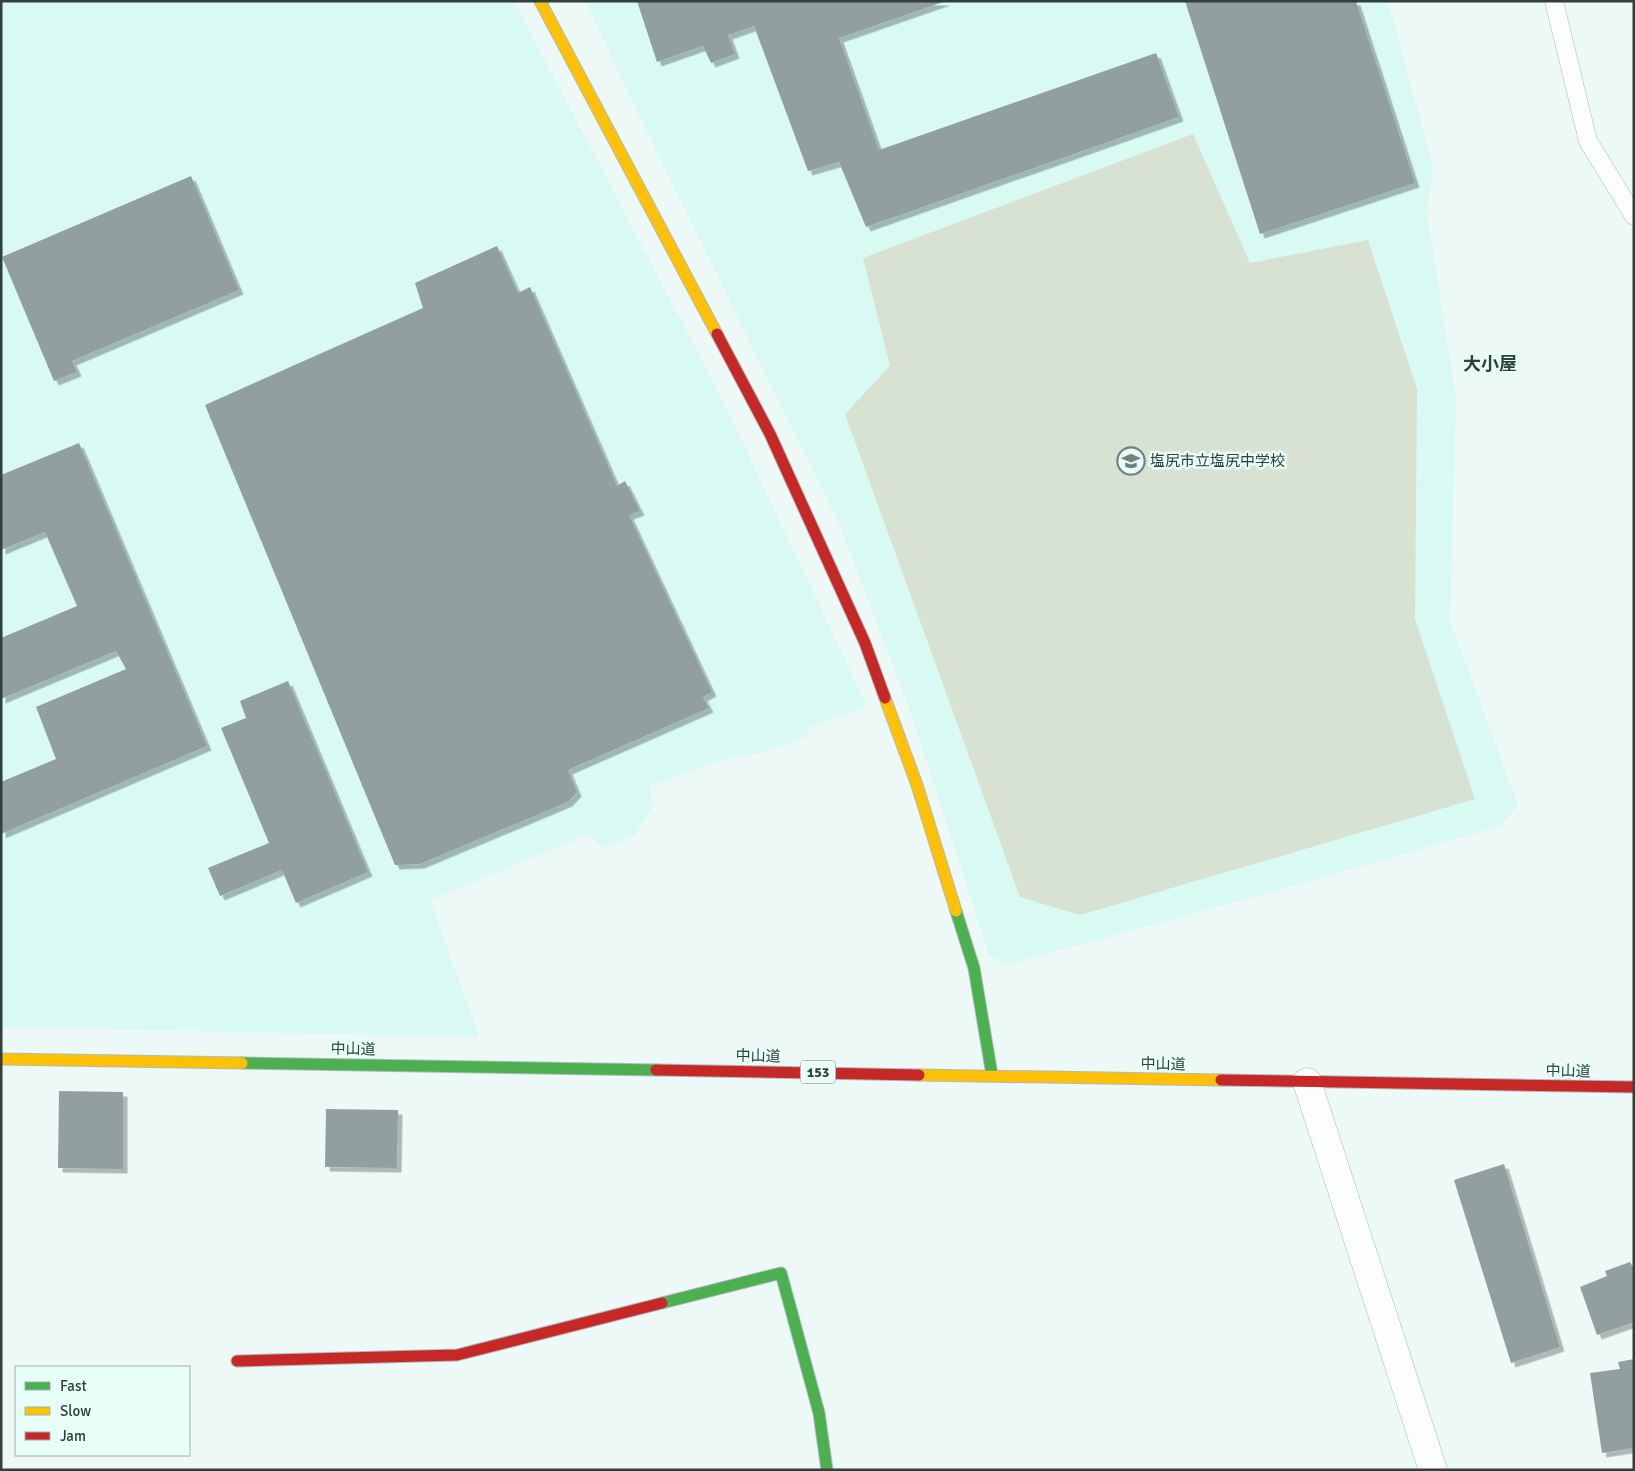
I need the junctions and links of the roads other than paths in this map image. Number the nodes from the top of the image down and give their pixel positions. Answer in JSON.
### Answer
{"nodes":[{"id":1,"x":540,"y":1,"type":"edge"},
{"id":2,"x":1554,"y":1,"type":"edge"},
{"id":3,"x":1634,"y":216,"type":"edge"},
{"id":4,"x":1,"y":1058,"type":"edge"},
{"id":5,"x":992,"y":1075,"type":"junction"},
{"id":6,"x":1307,"y":1082,"type":"junction"},
{"id":7,"x":1634,"y":1087,"type":"edge"},
{"id":8,"x":237,"y":1361,"type":"dead end"},
{"id":9,"x":827,"y":1470,"type":"edge"},
{"id":10,"x":1433,"y":1470,"type":"edge"}],
"edges":[{"from":1,"to":5,"type":"main road"},
{"from":2,"to":3,"type":"lane"},
{"from":4,"to":5,"type":"main road","name":"中山道","number":"153"},
{"from":5,"to":6,"type":"main road","name":"中山道","number":"153"},
{"from":6,"to":7,"type":"main road","name":"中山道","number":"153"},
{"from":6,"to":10,"type":"street"},
{"from":8,"to":9,"type":"main road"}]}
